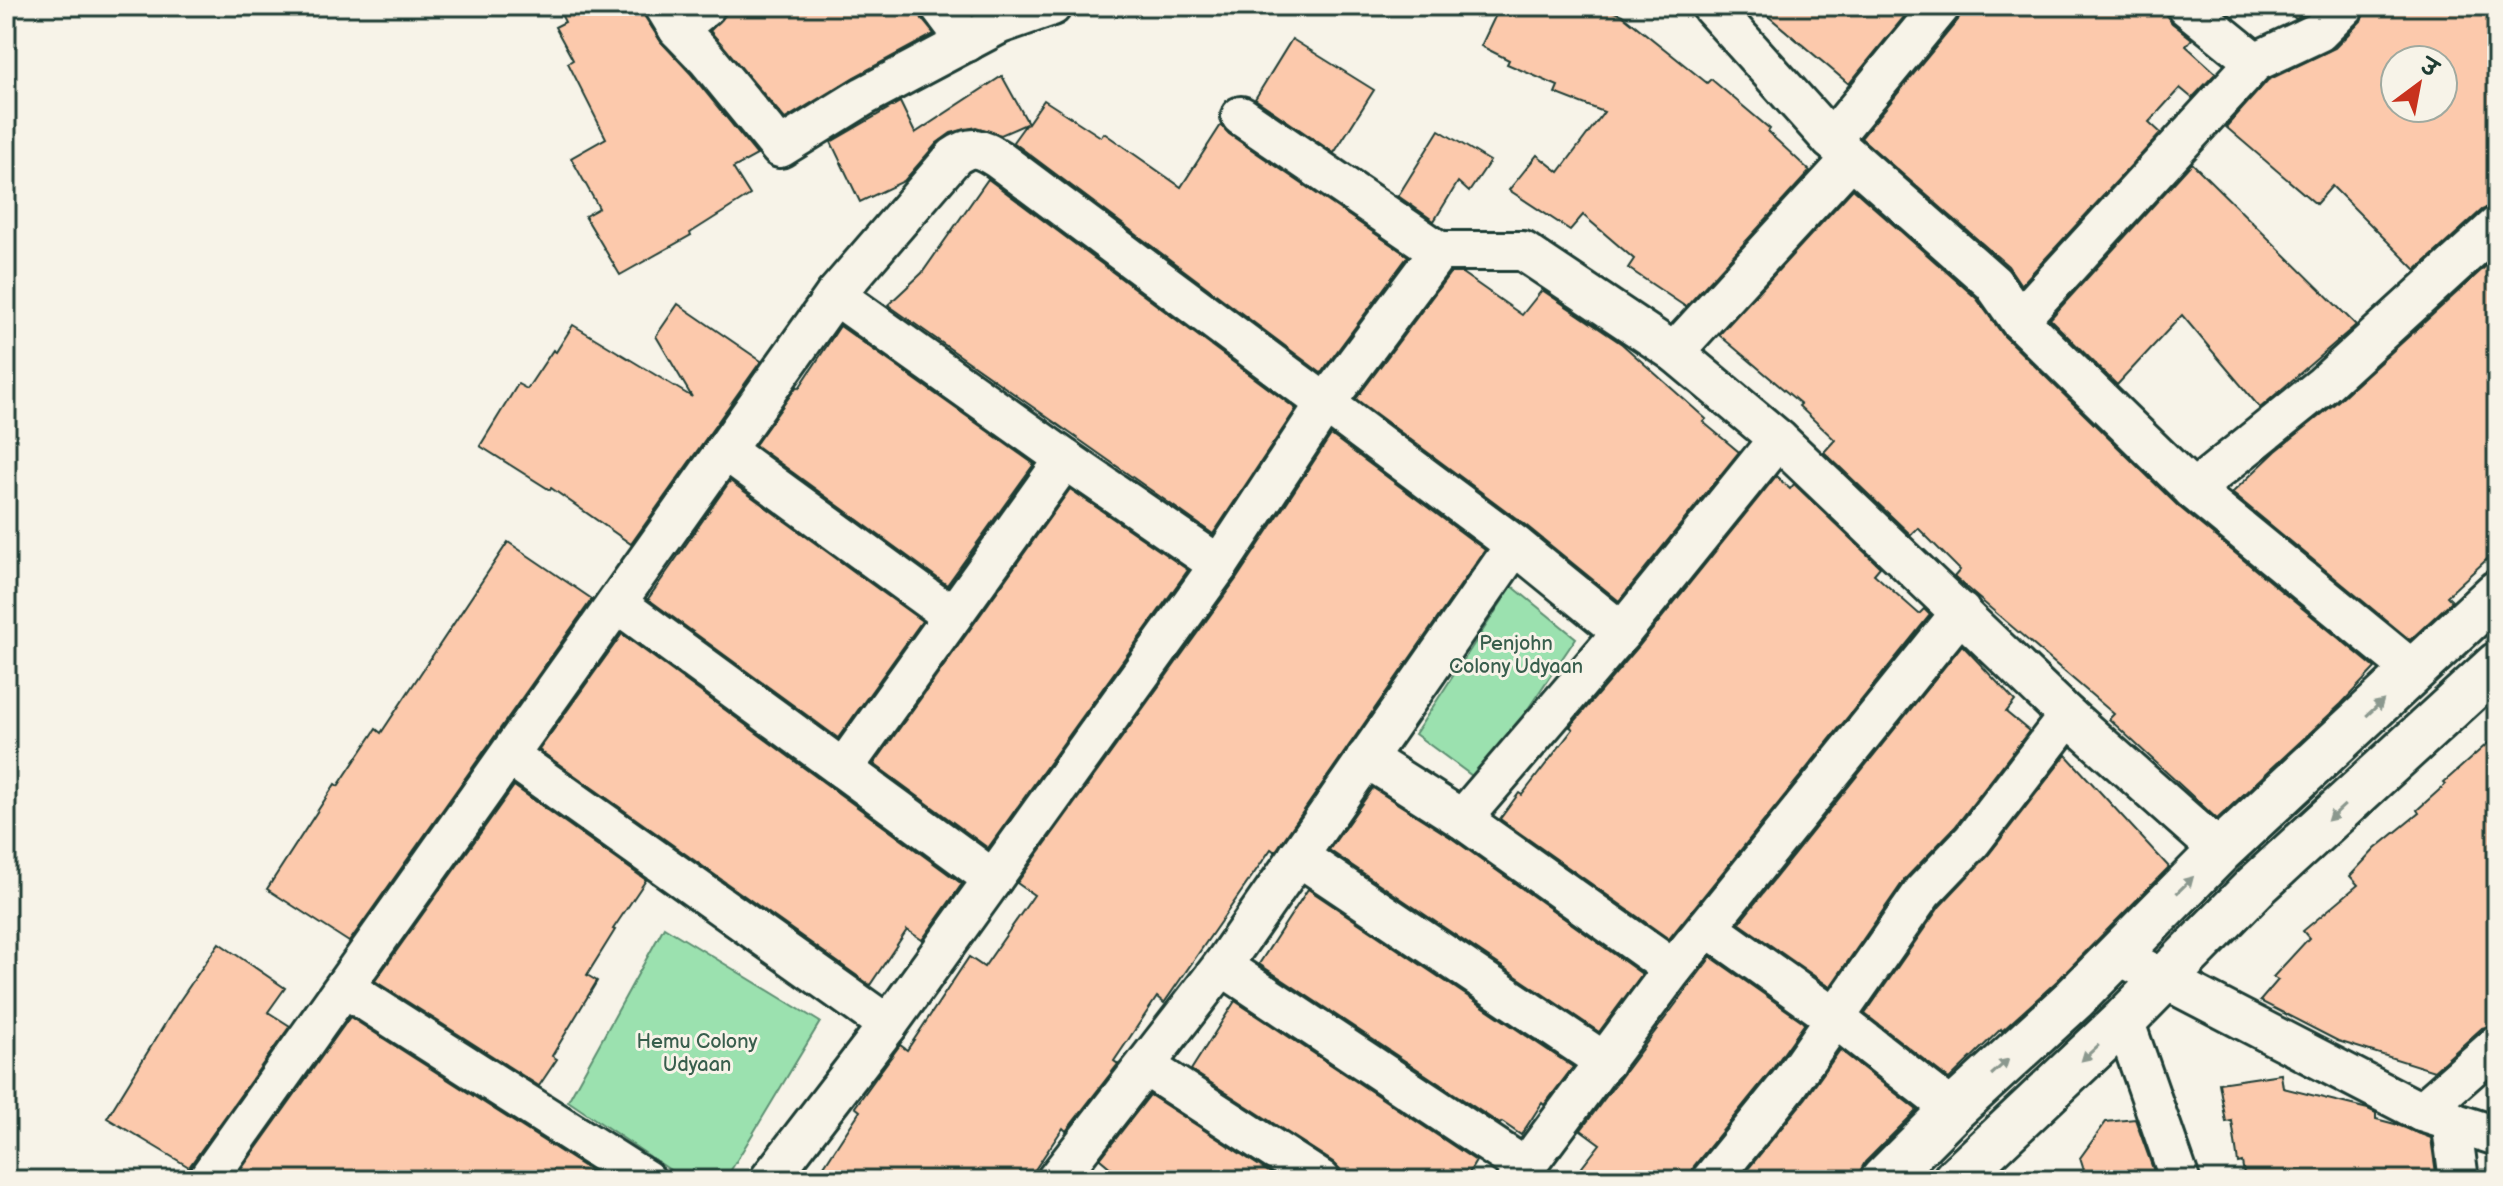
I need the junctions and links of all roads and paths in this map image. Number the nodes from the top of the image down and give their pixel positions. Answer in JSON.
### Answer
{"nodes":[{"id":1,"x":940,"y":6,"type":"edge"},
{"id":2,"x":1052,"y":6,"type":"edge"},
{"id":3,"x":1711,"y":6,"type":"edge"},
{"id":4,"x":1941,"y":6,"type":"edge"},
{"id":5,"x":2186,"y":6,"type":"edge"},
{"id":6,"x":2345,"y":6,"type":"edge"},
{"id":7,"x":683,"y":14,"type":"edge"},
{"id":8,"x":967,"y":42,"type":"junction"},
{"id":9,"x":2255,"y":62,"type":"junction"},
{"id":10,"x":1241,"y":116,"type":"dead end"},
{"id":11,"x":1841,"y":150,"type":"junction"},
{"id":12,"x":2497,"y":226,"type":"edge"},
{"id":13,"x":1439,"y":251,"type":"junction"},
{"id":14,"x":835,"y":295,"type":"junction"},
{"id":15,"x":2019,"y":320,"type":"junction"},
{"id":16,"x":1674,"y":352,"type":"junction"},
{"id":17,"x":1325,"y":404,"type":"junction"},
{"id":18,"x":1778,"y":439,"type":"junction"},
{"id":19,"x":726,"y":451,"type":"junction"},
{"id":20,"x":1065,"y":459,"type":"junction"},
{"id":21,"x":2193,"y":490,"type":"junction"},
{"id":22,"x":1515,"y":545,"type":"junction"},
{"id":23,"x":1219,"y":565,"type":"junction"},
{"id":24,"x":2497,"y":593,"type":"edge"},
{"id":25,"x":618,"y":604,"type":"junction"},
{"id":26,"x":1961,"y":612,"type":"junction"},
{"id":27,"x":952,"y":616,"type":"junction"},
{"id":28,"x":1622,"y":632,"type":"junction"},
{"id":29,"x":2497,"y":665,"type":"edge"},
{"id":30,"x":2415,"y":672,"type":"junction"},
{"id":31,"x":2068,"y":716,"type":"junction"},
{"id":32,"x":510,"y":756,"type":"junction"},
{"id":33,"x":1366,"y":758,"type":"junction"},
{"id":34,"x":843,"y":769,"type":"junction"},
{"id":35,"x":1462,"y":819,"type":"junction"},
{"id":36,"x":2220,"y":851,"type":"junction"},
{"id":37,"x":1298,"y":856,"type":"junction"},
{"id":38,"x":993,"y":879,"type":"junction"},
{"id":39,"x":1707,"y":927,"type":"junction"},
{"id":40,"x":2116,"y":954,"type":"junction"},
{"id":41,"x":1222,"y":966,"type":"junction"},
{"id":42,"x":1673,"y":969,"type":"junction"},
{"id":43,"x":2165,"y":980,"type":"junction"},
{"id":44,"x":345,"y":988,"type":"junction"},
{"id":45,"x":1835,"y":1018,"type":"junction"},
{"id":46,"x":2124,"y":1020,"type":"junction"},
{"id":47,"x":888,"y":1025,"type":"junction"},
{"id":48,"x":2497,"y":1045,"type":"edge"},
{"id":49,"x":1605,"y":1062,"type":"junction"},
{"id":50,"x":1145,"y":1066,"type":"junction"},
{"id":51,"x":1953,"y":1110,"type":"junction"},
{"id":52,"x":2436,"y":1116,"type":"junction"},
{"id":53,"x":2497,"y":1136,"type":"edge"},
{"id":54,"x":1521,"y":1174,"type":"edge"},
{"id":55,"x":1071,"y":1175,"type":"edge"},
{"id":56,"x":207,"y":1180,"type":"edge"},
{"id":57,"x":646,"y":1180,"type":"edge"},
{"id":58,"x":769,"y":1180,"type":"edge"},
{"id":59,"x":1321,"y":1180,"type":"edge"},
{"id":60,"x":1711,"y":1180,"type":"edge"},
{"id":61,"x":1883,"y":1180,"type":"edge"},
{"id":62,"x":1955,"y":1180,"type":"edge"},
{"id":63,"x":2180,"y":1180,"type":"edge"},
{"id":64,"x":2459,"y":1180,"type":"edge"}],
"edges":[{"from":1,"to":8,"type":"street"},
{"from":2,"to":8,"type":"street"},
{"from":3,"to":11,"type":"street"},
{"from":4,"to":11,"type":"street"},
{"from":5,"to":9,"type":"street"},
{"from":6,"to":9,"type":"street"},
{"from":7,"to":8,"type":"street"},
{"from":9,"to":15,"type":"street"},
{"from":10,"to":13,"type":"street"},
{"from":11,"to":15,"type":"street"},
{"from":11,"to":16,"type":"street"},
{"from":12,"to":21,"type":"street"},
{"from":13,"to":16,"type":"street"},
{"from":13,"to":17,"type":"street"},
{"from":14,"to":17,"type":"street"},
{"from":14,"to":19,"type":"street"},
{"from":14,"to":20,"type":"street"},
{"from":15,"to":21,"type":"street"},
{"from":16,"to":18,"type":"street"},
{"from":17,"to":22,"type":"street"},
{"from":17,"to":23,"type":"street"},
{"from":18,"to":26,"type":"street"},
{"from":18,"to":28,"type":"street"},
{"from":19,"to":25,"type":"street"},
{"from":19,"to":27,"type":"street"},
{"from":20,"to":23,"type":"street"},
{"from":20,"to":27,"type":"street"},
{"from":21,"to":30,"type":"street"},
{"from":22,"to":28,"type":"street"},
{"from":22,"to":33,"type":"street"},
{"from":23,"to":38,"type":"street"},
{"from":24,"to":30,"type":"street"},
{"from":25,"to":32,"type":"street"},
{"from":25,"to":34,"type":"street"},
{"from":26,"to":31,"type":"street"},
{"from":26,"to":39,"type":"street"},
{"from":27,"to":34,"type":"street"},
{"from":28,"to":35,"type":"street"},
{"from":29,"to":43,"type":"street","one_way":true},
{"from":36,"to":30,"type":"street","one_way":true},
{"from":31,"to":36,"type":"street"},
{"from":31,"to":45,"type":"street"},
{"from":32,"to":44,"type":"street"},
{"from":32,"to":47,"type":"street"},
{"from":33,"to":35,"type":"street"},
{"from":33,"to":37,"type":"street"},
{"from":34,"to":38,"type":"street"},
{"from":35,"to":42,"type":"street"},
{"from":40,"to":36,"type":"street","one_way":true},
{"from":37,"to":41,"type":"street"},
{"from":37,"to":49,"type":"street"},
{"from":38,"to":47,"type":"street"},
{"from":39,"to":42,"type":"street"},
{"from":39,"to":45,"type":"street"},
{"from":40,"to":43,"type":"street"},
{"from":51,"to":40,"type":"street","one_way":true},
{"from":41,"to":50,"type":"street"},
{"from":41,"to":54,"type":"street"},
{"from":42,"to":49,"type":"street"},
{"from":43,"to":46,"type":"street"},
{"from":43,"to":52,"type":"street"},
{"from":44,"to":56,"type":"street"},
{"from":44,"to":57,"type":"street"},
{"from":45,"to":51,"type":"street"},
{"from":45,"to":60,"type":"street"},
{"from":46,"to":62,"type":"street","one_way":true},
{"from":46,"to":63,"type":"street"},
{"from":47,"to":58,"type":"street"},
{"from":48,"to":52,"type":"street"},
{"from":49,"to":54,"type":"street"},
{"from":50,"to":55,"type":"street"},
{"from":50,"to":59,"type":"street"},
{"from":51,"to":61,"type":"street"},
{"from":52,"to":53,"type":"street"},
{"from":52,"to":64,"type":"street"}]}
